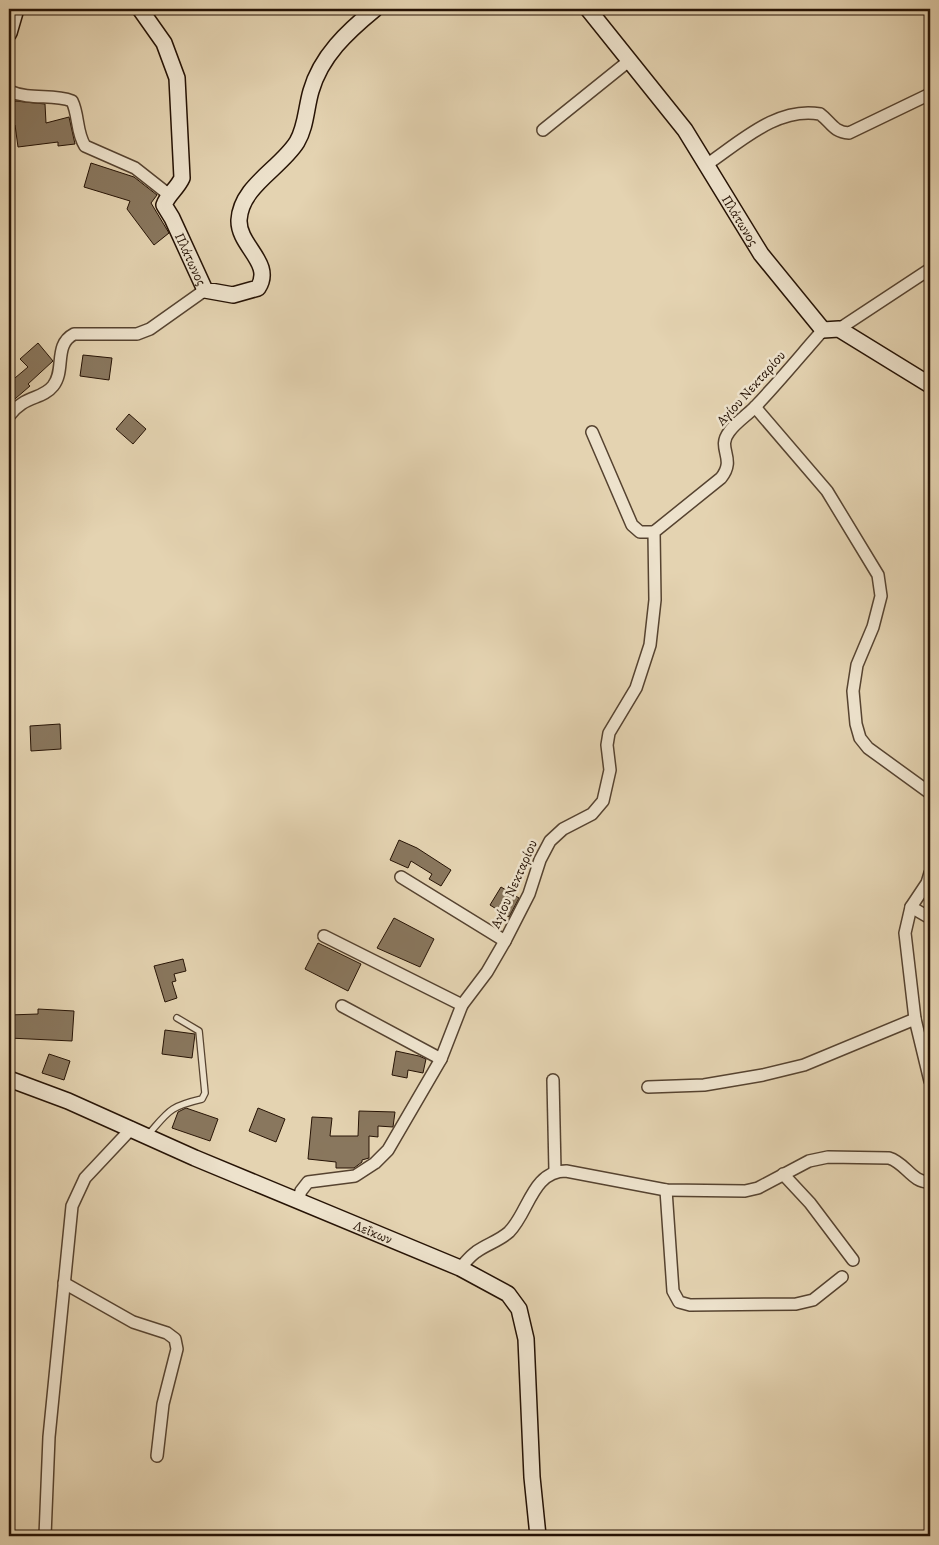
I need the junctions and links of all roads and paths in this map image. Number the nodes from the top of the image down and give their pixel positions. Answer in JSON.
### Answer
{"nodes":[{"id":1,"x":16,"y":9,"type":"edge"},
{"id":2,"x":140,"y":9,"type":"edge"},
{"id":3,"x":375,"y":9,"type":"edge"},
{"id":4,"x":588,"y":9,"type":"edge"},
{"id":5,"x":9,"y":33,"type":"edge"},
{"id":6,"x":630,"y":60,"type":"junction"},
{"id":7,"x":9,"y":91,"type":"edge"},
{"id":8,"x":930,"y":94,"type":"edge"},
{"id":9,"x":544,"y":130,"type":"dead end"},
{"id":10,"x":706,"y":165,"type":"junction"},
{"id":11,"x":168,"y":194,"type":"junction"},
{"id":12,"x":930,"y":268,"type":"edge"},
{"id":13,"x":204,"y":290,"type":"junction"},
{"id":14,"x":839,"y":329,"type":"junction"},
{"id":15,"x":823,"y":330,"type":"junction"},
{"id":16,"x":930,"y":385,"type":"edge"},
{"id":17,"x":755,"y":407,"type":"junction"},
{"id":18,"x":9,"y":416,"type":"edge"},
{"id":19,"x":592,"y":432,"type":"dead end"},
{"id":20,"x":654,"y":532,"type":"junction"},
{"id":21,"x":930,"y":793,"type":"edge"},
{"id":22,"x":930,"y":873,"type":"edge"},
{"id":23,"x":401,"y":877,"type":"dead end"},
{"id":24,"x":911,"y":907,"type":"junction"},
{"id":25,"x":930,"y":918,"type":"edge"},
{"id":26,"x":324,"y":936,"type":"dead end"},
{"id":27,"x":505,"y":941,"type":"junction"},
{"id":28,"x":462,"y":1005,"type":"junction"},
{"id":29,"x":342,"y":1006,"type":"dead end"},
{"id":30,"x":177,"y":1018,"type":"dead end"},
{"id":31,"x":916,"y":1019,"type":"junction"},
{"id":32,"x":441,"y":1059,"type":"junction"},
{"id":33,"x":9,"y":1079,"type":"edge"},
{"id":34,"x":553,"y":1080,"type":"dead end"},
{"id":35,"x":930,"y":1081,"type":"edge"},
{"id":36,"x":648,"y":1087,"type":"dead end"},
{"id":37,"x":132,"y":1128,"type":"junction"},
{"id":38,"x":147,"y":1136,"type":"junction"},
{"id":39,"x":555,"y":1171,"type":"junction"},
{"id":40,"x":783,"y":1174,"type":"junction"},
{"id":41,"x":930,"y":1182,"type":"edge"},
{"id":42,"x":666,"y":1190,"type":"junction"},
{"id":43,"x":298,"y":1201,"type":"junction"},
{"id":44,"x":852,"y":1260,"type":"dead end"},
{"id":45,"x":460,"y":1268,"type":"junction"},
{"id":46,"x":842,"y":1277,"type":"dead end"},
{"id":47,"x":64,"y":1283,"type":"junction"},
{"id":48,"x":157,"y":1456,"type":"dead end"},
{"id":49,"x":45,"y":1536,"type":"edge"},
{"id":50,"x":538,"y":1536,"type":"edge"}],
"edges":[{"from":1,"to":5,"type":"street"},
{"from":2,"to":11,"type":"street"},
{"from":3,"to":13,"type":"street","name":"Πλάτωνος"},
{"from":4,"to":6,"type":"street","name":"Πλάτωνος"},
{"from":6,"to":9,"type":"street"},
{"from":6,"to":10,"type":"street","name":"Πλάτωνος"},
{"from":7,"to":11,"type":"street"},
{"from":8,"to":10,"type":"street"},
{"from":10,"to":15,"type":"street","name":"Πλάτωνος"},
{"from":11,"to":13,"type":"street","name":"Πλάτωνος"},
{"from":12,"to":14,"type":"street"},
{"from":13,"to":18,"type":"street"},
{"from":14,"to":15,"type":"street"},
{"from":14,"to":16,"type":"street"},
{"from":15,"to":17,"type":"street","name":"Αγίου Νεκταρίου"},
{"from":17,"to":20,"type":"street","name":"Αγίου Νεκταρίου"},
{"from":17,"to":21,"type":"street"},
{"from":19,"to":20,"type":"street"},
{"from":20,"to":27,"type":"street","name":"Αγίου Νεκταρίου"},
{"from":22,"to":24,"type":"street"},
{"from":23,"to":27,"type":"street"},
{"from":24,"to":25,"type":"street"},
{"from":24,"to":31,"type":"street"},
{"from":26,"to":28,"type":"street"},
{"from":27,"to":28,"type":"street","name":"Αγίου Νεκταρίου"},
{"from":28,"to":32,"type":"street","name":"Αγίου Νεκταρίου"},
{"from":29,"to":32,"type":"street"},
{"from":30,"to":38,"type":"lane"},
{"from":31,"to":35,"type":"street"},
{"from":31,"to":36,"type":"street"},
{"from":32,"to":43,"type":"street","name":"Αγίου Νεκταρίου"},
{"from":33,"to":37,"type":"street","name":"Λεΐκων"},
{"from":34,"to":39,"type":"street"},
{"from":37,"to":38,"type":"street","name":"Λεΐκων"},
{"from":37,"to":47,"type":"street"},
{"from":38,"to":43,"type":"street","name":"Λεΐκων"},
{"from":39,"to":42,"type":"street"},
{"from":39,"to":45,"type":"street"},
{"from":40,"to":41,"type":"street"},
{"from":40,"to":42,"type":"street"},
{"from":40,"to":44,"type":"street"},
{"from":42,"to":46,"type":"street"},
{"from":43,"to":45,"type":"street","name":"Λεΐκων"},
{"from":45,"to":50,"type":"street","name":"Λεΐκων"},
{"from":47,"to":48,"type":"street"},
{"from":47,"to":49,"type":"street"}]}
